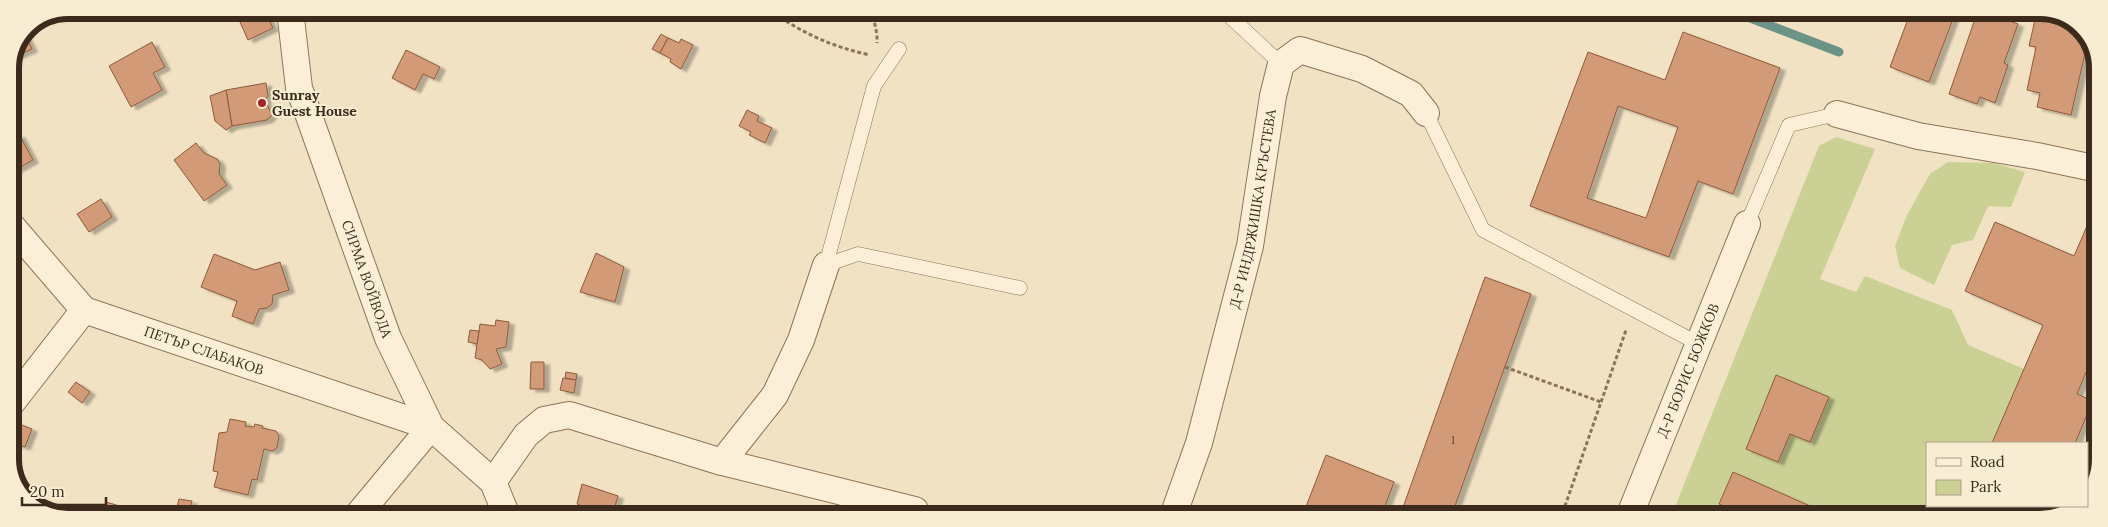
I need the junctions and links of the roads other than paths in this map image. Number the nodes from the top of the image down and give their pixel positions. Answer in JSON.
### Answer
{"nodes":[{"id":1,"x":291,"y":19,"type":"edge"},
{"id":2,"x":1233,"y":19,"type":"edge"},
{"id":3,"x":899,"y":49,"type":"dead end"},
{"id":4,"x":1281,"y":64,"type":"junction"},
{"id":5,"x":1426,"y":113,"type":"joint"},
{"id":6,"x":1837,"y":114,"type":"joint"},
{"id":7,"x":2089,"y":167,"type":"edge"},
{"id":8,"x":1747,"y":224,"type":"joint"},
{"id":9,"x":19,"y":234,"type":"edge"},
{"id":10,"x":826,"y":265,"type":"junction"},
{"id":11,"x":1020,"y":288,"type":"dead end"},
{"id":12,"x":84,"y":310,"type":"junction"},
{"id":13,"x":1699,"y":344,"type":"junction"},
{"id":14,"x":19,"y":393,"type":"edge"},
{"id":15,"x":431,"y":427,"type":"junction"},
{"id":16,"x":722,"y":462,"type":"junction"},
{"id":17,"x":493,"y":482,"type":"junction"},
{"id":18,"x":364,"y":508,"type":"edge"},
{"id":19,"x":504,"y":508,"type":"edge"},
{"id":20,"x":907,"y":508,"type":"edge"},
{"id":21,"x":1176,"y":508,"type":"edge"},
{"id":22,"x":1633,"y":508,"type":"edge"}],
"edges":[{"from":1,"to":15,"type":"street","name":"СИРМА ВОЙВОДА"},
{"from":2,"to":4,"type":"lane"},
{"from":3,"to":10,"type":"lane"},
{"from":4,"to":5,"type":"street"},
{"from":4,"to":21,"type":"street","name":"Д-Р ИНДРЖИШКА КРЪСТЕВА"},
{"from":5,"to":13,"type":"lane"},
{"from":6,"to":7,"type":"street"},
{"from":6,"to":8,"type":"lane"},
{"from":8,"to":13,"type":"street","name":"Д-Р БОРИС БОЖКОВ"},
{"from":9,"to":12,"type":"street"},
{"from":10,"to":11,"type":"lane"},
{"from":10,"to":16,"type":"street"},
{"from":12,"to":14,"type":"street"},
{"from":12,"to":15,"type":"street","name":"ПЕТЪР СЛАБАКОВ"},
{"from":13,"to":22,"type":"street","name":"Д-Р БОРИС БОЖКОВ"},
{"from":15,"to":17,"type":"street","name":"СИРМА ВОЙВОДА"},
{"from":15,"to":18,"type":"street"},
{"from":16,"to":17,"type":"street"},
{"from":16,"to":20,"type":"street"},
{"from":17,"to":19,"type":"street","name":"СИРМА ВОЙВОДА"}]}
